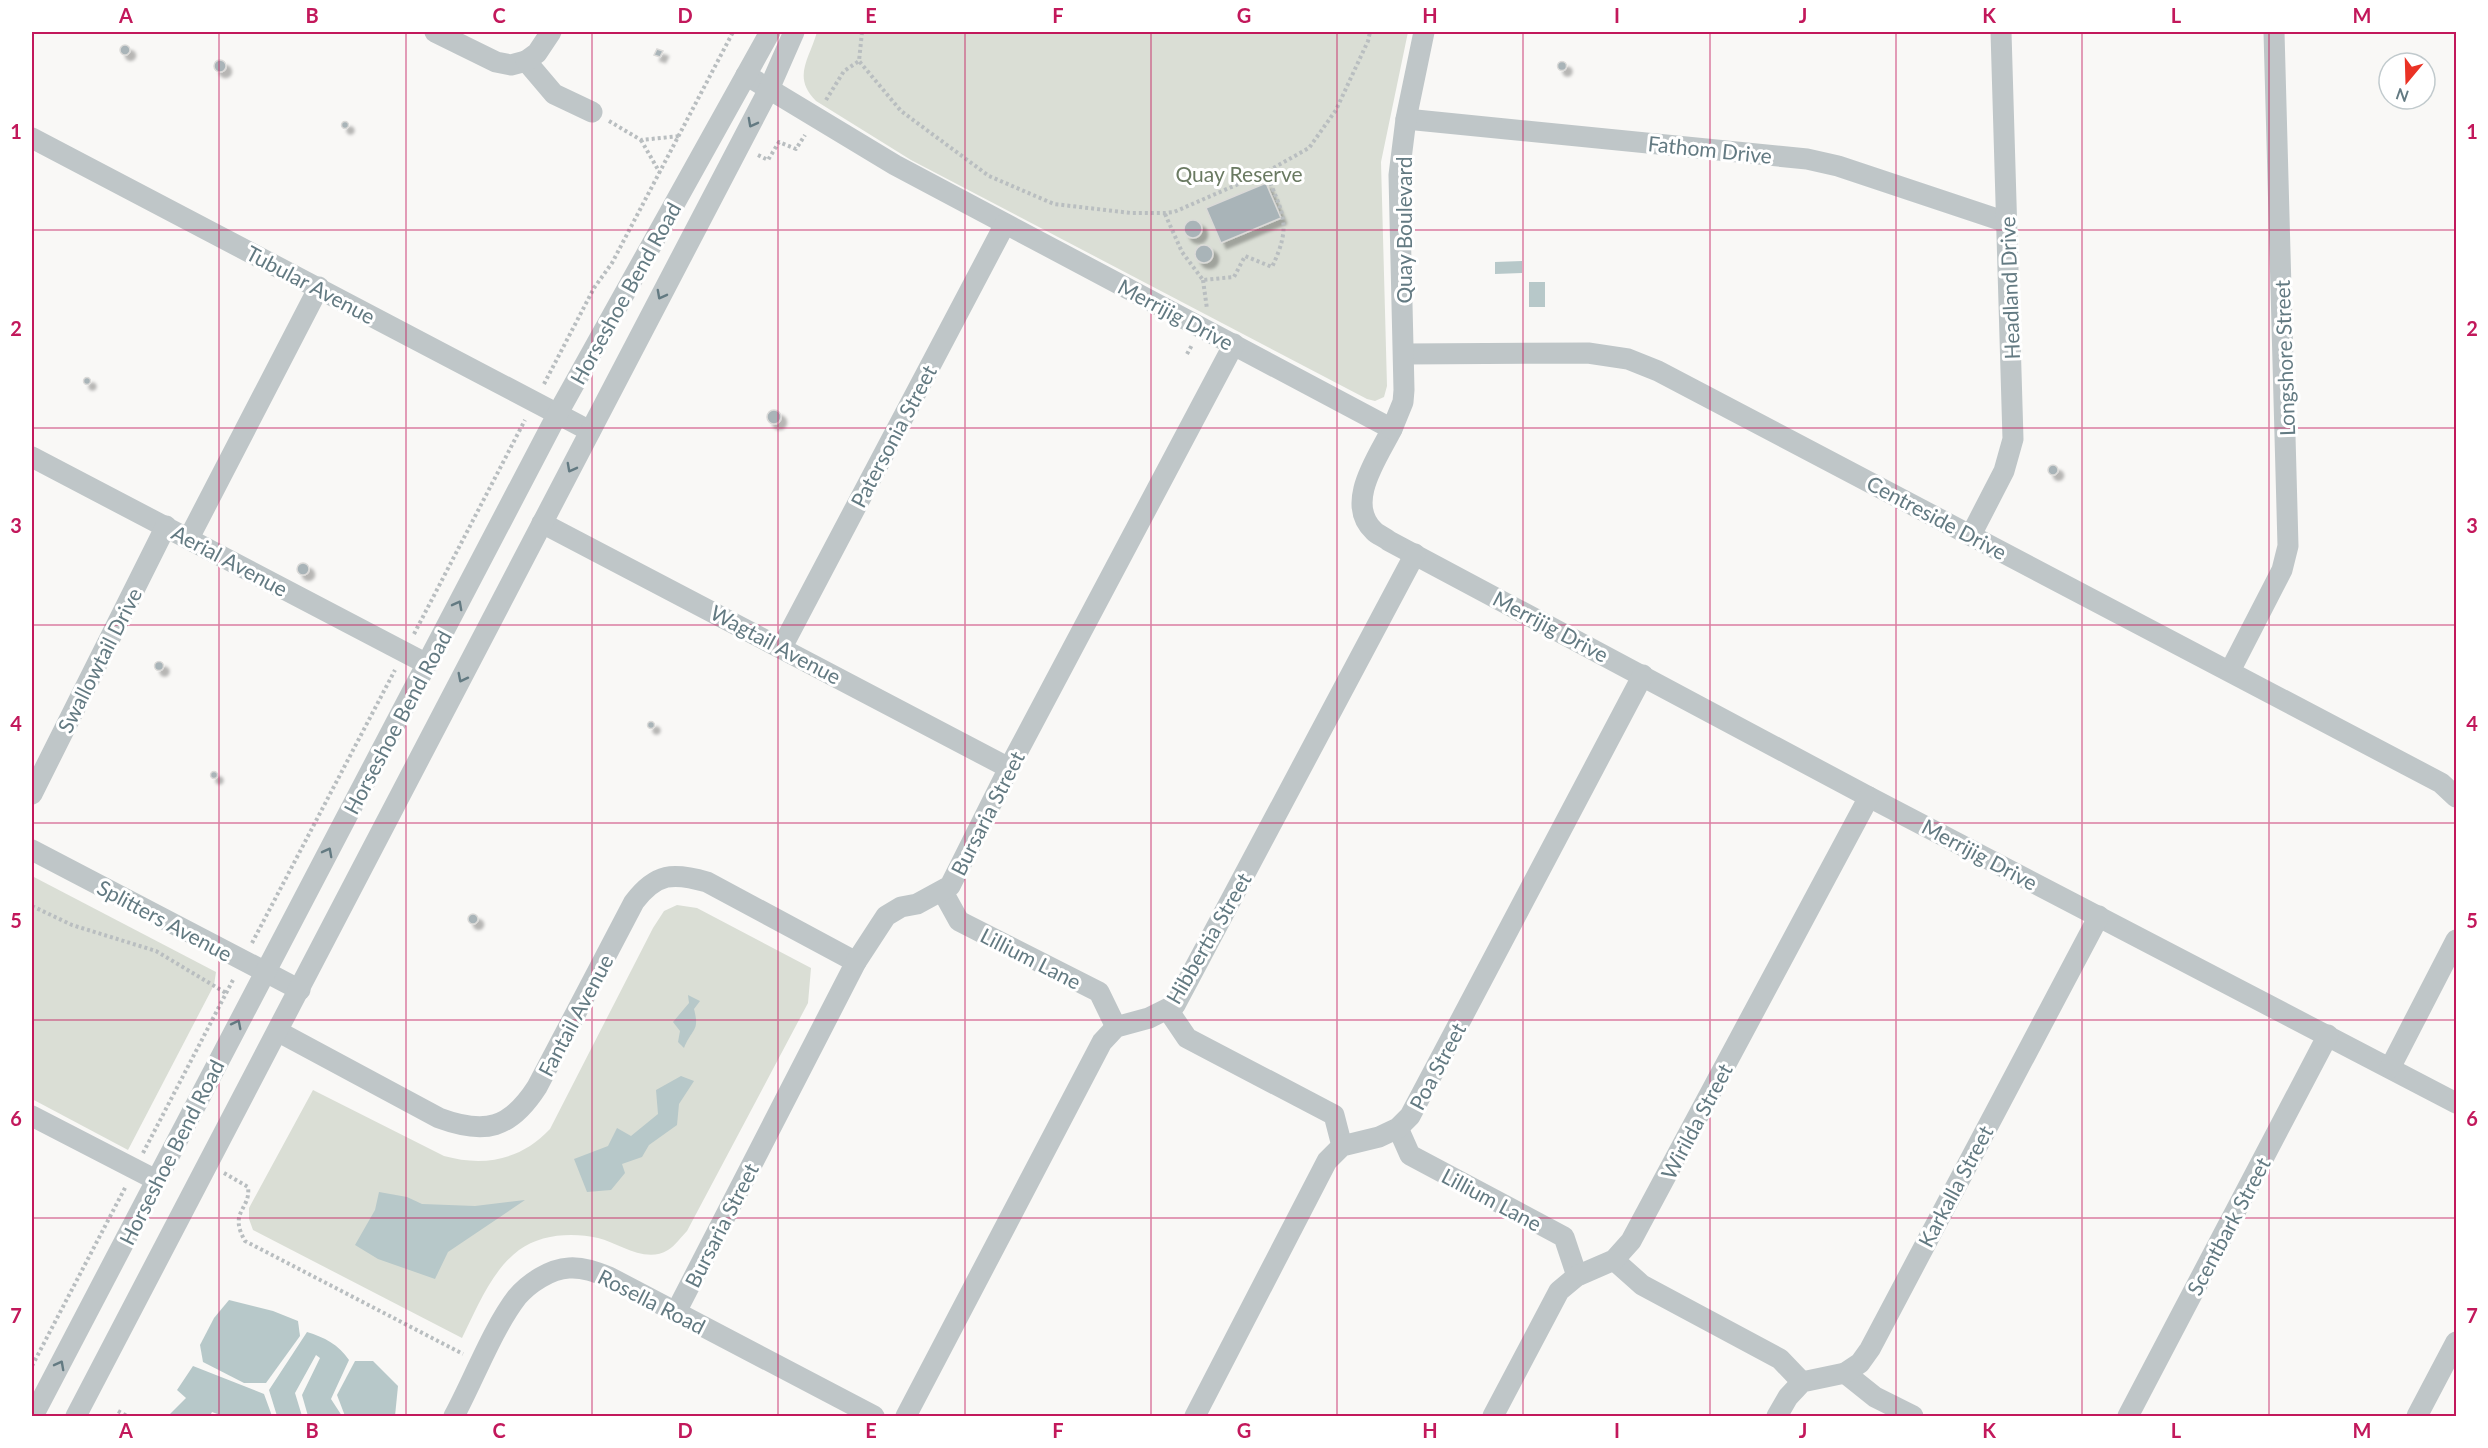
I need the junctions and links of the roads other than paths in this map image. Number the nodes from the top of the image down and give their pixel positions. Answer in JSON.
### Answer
{"nodes":[{"id":1,"x":435,"y":32,"type":"edge"},
{"id":2,"x":551,"y":32,"type":"edge"},
{"id":3,"x":770,"y":32,"type":"edge"},
{"id":4,"x":794,"y":32,"type":"edge"},
{"id":5,"x":1424,"y":32,"type":"edge"},
{"id":6,"x":2001,"y":32,"type":"edge"},
{"id":7,"x":2274,"y":32,"type":"edge"},
{"id":8,"x":526,"y":61,"type":"junction"},
{"id":9,"x":746,"y":75,"type":"junction"},
{"id":10,"x":769,"y":89,"type":"junction"},
{"id":11,"x":592,"y":112,"type":"road end"},
{"id":12,"x":1406,"y":119,"type":"junction"},
{"id":13,"x":32,"y":138,"type":"edge"},
{"id":14,"x":2006,"y":222,"type":"junction"},
{"id":15,"x":1005,"y":225,"type":"junction"},
{"id":16,"x":319,"y":287,"type":"junction"},
{"id":17,"x":1234,"y":344,"type":"junction"},
{"id":18,"x":1405,"y":354,"type":"junction"},
{"id":19,"x":558,"y":413,"type":"junction"},
{"id":20,"x":1392,"y":429,"type":"junction"},
{"id":21,"x":590,"y":431,"type":"junction"},
{"id":22,"x":32,"y":457,"type":"edge"},
{"id":23,"x":542,"y":523,"type":"junction"},
{"id":24,"x":166,"y":526,"type":"junction"},
{"id":25,"x":1971,"y":534,"type":"junction"},
{"id":26,"x":189,"y":538,"type":"junction"},
{"id":27,"x":1415,"y":554,"type":"junction"},
{"id":28,"x":782,"y":647,"type":"junction"},
{"id":29,"x":427,"y":664,"type":"junction"},
{"id":30,"x":2230,"y":671,"type":"junction"},
{"id":31,"x":1643,"y":675,"type":"junction"},
{"id":32,"x":1009,"y":768,"type":"junction"},
{"id":33,"x":2451,"y":788,"type":"edge"},
{"id":34,"x":32,"y":794,"type":"edge"},
{"id":35,"x":1869,"y":796,"type":"junction"},
{"id":36,"x":32,"y":850,"type":"edge"},
{"id":37,"x":943,"y":892,"type":"junction"},
{"id":38,"x":2099,"y":916,"type":"junction"},
{"id":39,"x":2457,"y":940,"type":"edge"},
{"id":40,"x":856,"y":962,"type":"junction"},
{"id":41,"x":265,"y":971,"type":"junction"},
{"id":42,"x":300,"y":990,"type":"junction"},
{"id":43,"x":1168,"y":1010,"type":"junction"},
{"id":44,"x":1116,"y":1027,"type":"junction"},
{"id":45,"x":279,"y":1032,"type":"junction"},
{"id":46,"x":2328,"y":1035,"type":"junction"},
{"id":47,"x":2390,"y":1068,"type":"junction"},
{"id":48,"x":2457,"y":1103,"type":"edge"},
{"id":49,"x":32,"y":1116,"type":"edge"},
{"id":50,"x":1398,"y":1128,"type":"junction"},
{"id":51,"x":1342,"y":1146,"type":"junction"},
{"id":52,"x":156,"y":1180,"type":"junction"},
{"id":53,"x":1614,"y":1260,"type":"junction"},
{"id":54,"x":1577,"y":1276,"type":"junction"},
{"id":55,"x":676,"y":1312,"type":"junction"},
{"id":56,"x":2457,"y":1342,"type":"edge"},
{"id":57,"x":1845,"y":1373,"type":"junction"},
{"id":58,"x":1802,"y":1382,"type":"junction"},
{"id":59,"x":33,"y":1416,"type":"edge"},
{"id":60,"x":76,"y":1416,"type":"edge"},
{"id":61,"x":454,"y":1416,"type":"edge"},
{"id":62,"x":874,"y":1416,"type":"edge"},
{"id":63,"x":906,"y":1416,"type":"edge"},
{"id":64,"x":1195,"y":1416,"type":"edge"},
{"id":65,"x":1493,"y":1416,"type":"edge"},
{"id":66,"x":1777,"y":1416,"type":"edge"},
{"id":67,"x":1912,"y":1416,"type":"edge"},
{"id":68,"x":2128,"y":1416,"type":"edge"},
{"id":69,"x":2417,"y":1416,"type":"edge"}],
"edges":[{"from":1,"to":8,"type":"street"},
{"from":2,"to":8,"type":"street"},
{"from":3,"to":9,"type":"street","name":"Horseshoe Bend Road"},
{"from":4,"to":10,"type":"street","name":"Horseshoe Bend Road"},
{"from":5,"to":12,"type":"street","name":"Quay Boulevard"},
{"from":6,"to":14,"type":"street","name":"Headland Drive"},
{"from":7,"to":30,"type":"street","name":"Longshore Street"},
{"from":8,"to":11,"type":"street"},
{"from":9,"to":10,"type":"street","name":"Merrijig Drive"},
{"from":9,"to":19,"type":"street","name":"Horseshoe Bend Road"},
{"from":10,"to":15,"type":"street","name":"Merrijig Drive"},
{"from":10,"to":21,"type":"street","name":"Horseshoe Bend Road","one_way":true},
{"from":12,"to":14,"type":"street","name":"Fathom Drive"},
{"from":12,"to":18,"type":"street","name":"Quay Boulevard"},
{"from":13,"to":16,"type":"street","name":"Tubular Avenue"},
{"from":14,"to":25,"type":"street","name":"Headland Drive"},
{"from":15,"to":17,"type":"street","name":"Merrijig Drive"},
{"from":15,"to":28,"type":"street","name":"Patersonia Street"},
{"from":16,"to":19,"type":"street","name":"Tubular Avenue"},
{"from":16,"to":26,"type":"street"},
{"from":17,"to":20,"type":"street","name":"Merrijig Drive"},
{"from":17,"to":32,"type":"street","name":"Bursaria Street"},
{"from":18,"to":20,"type":"street","name":"Quay Boulevard"},
{"from":18,"to":25,"type":"street","name":"Centreside Drive"},
{"from":19,"to":21,"type":"street","name":"Tubular Avenue"},
{"from":29,"to":19,"type":"street","name":"Horseshoe Bend Road","one_way":true},
{"from":20,"to":27,"type":"street","name":"Merrijig Drive"},
{"from":21,"to":23,"type":"street","name":"Horseshoe Bend Road","one_way":true},
{"from":22,"to":24,"type":"street","name":"Aerial Avenue"},
{"from":23,"to":28,"type":"street","name":"Wagtail Avenue"},
{"from":23,"to":42,"type":"street","name":"Horseshoe Bend Road","one_way":true},
{"from":24,"to":26,"type":"street","name":"Aerial Avenue"},
{"from":24,"to":34,"type":"street","name":"Swallowtail Drive"},
{"from":25,"to":30,"type":"street","name":"Centreside Drive"},
{"from":26,"to":29,"type":"street","name":"Aerial Avenue"},
{"from":27,"to":31,"type":"street","name":"Merrijig Drive"},
{"from":27,"to":43,"type":"street","name":"Hibbertia Street"},
{"from":28,"to":32,"type":"street","name":"Wagtail Avenue"},
{"from":41,"to":29,"type":"street","name":"Horseshoe Bend Road","one_way":true},
{"from":30,"to":33,"type":"street","name":"Centreside Drive"},
{"from":31,"to":35,"type":"street","name":"Merrijig Drive"},
{"from":31,"to":50,"type":"street","name":"Poa Street"},
{"from":32,"to":37,"type":"street","name":"Bursaria Street"},
{"from":35,"to":38,"type":"street","name":"Merrijig Drive"},
{"from":35,"to":53,"type":"street","name":"Wirilda Street"},
{"from":36,"to":41,"type":"street","name":"Splitters Avenue"},
{"from":37,"to":40,"type":"street","name":"Bursaria Street"},
{"from":37,"to":44,"type":"street","name":"Lillium Lane"},
{"from":38,"to":46,"type":"street","name":"Merrijig Drive"},
{"from":38,"to":57,"type":"street","name":"Karkalla Street"},
{"from":39,"to":47,"type":"street"},
{"from":40,"to":45,"type":"street","name":"Fantail Avenue"},
{"from":40,"to":55,"type":"street","name":"Bursaria Street"},
{"from":41,"to":42,"type":"street","name":"Splitters Avenue"},
{"from":52,"to":41,"type":"street","name":"Horseshoe Bend Road","one_way":true},
{"from":42,"to":45,"type":"street","name":"Horseshoe Bend Road"},
{"from":43,"to":44,"type":"street","name":"Hibbertia Street"},
{"from":43,"to":51,"type":"street"},
{"from":44,"to":63,"type":"street"},
{"from":45,"to":60,"type":"street","name":"Horseshoe Bend Road"},
{"from":46,"to":47,"type":"street","name":"Merrijig Drive"},
{"from":46,"to":68,"type":"street","name":"Scentbark Street"},
{"from":47,"to":48,"type":"street","name":"Merrijig Drive"},
{"from":49,"to":52,"type":"street"},
{"from":50,"to":51,"type":"street","name":"Poa Street"},
{"from":50,"to":54,"type":"street","name":"Lillium Lane"},
{"from":51,"to":64,"type":"street"},
{"from":59,"to":52,"type":"street","name":"Horseshoe Bend Road","one_way":true},
{"from":53,"to":54,"type":"street","name":"Wirilda Street"},
{"from":53,"to":58,"type":"street"},
{"from":54,"to":65,"type":"street","name":"Wirilda Street"},
{"from":55,"to":61,"type":"street","name":"Rosella Road"},
{"from":55,"to":62,"type":"street","name":"Rosella Road"},
{"from":56,"to":69,"type":"street"},
{"from":57,"to":58,"type":"street"},
{"from":57,"to":67,"type":"street"},
{"from":58,"to":66,"type":"street"}]}
